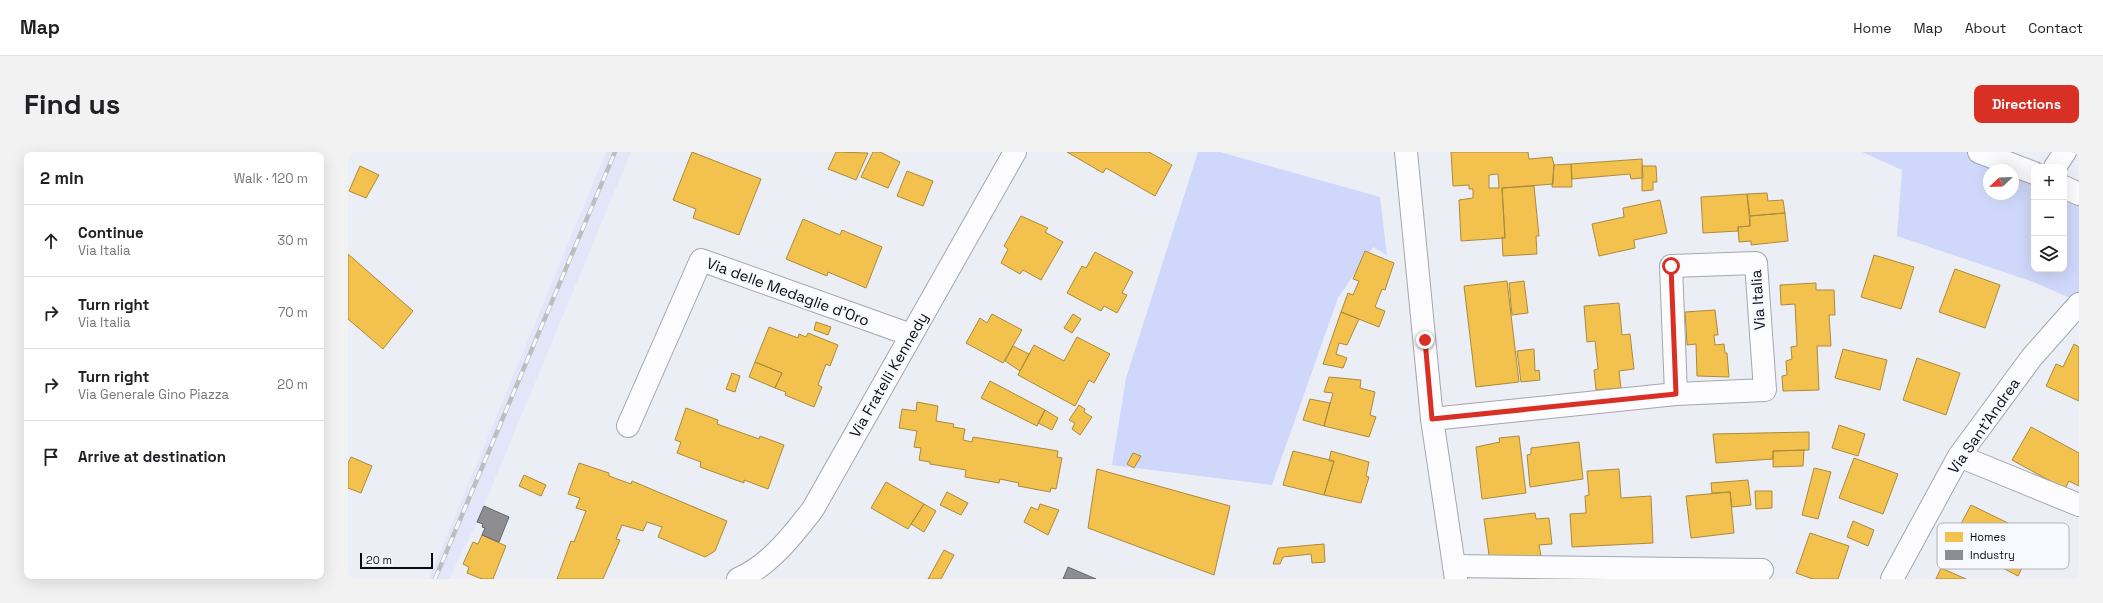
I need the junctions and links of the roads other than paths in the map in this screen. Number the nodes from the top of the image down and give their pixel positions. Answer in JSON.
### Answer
{"nodes":[{"id":1,"x":1015,"y":152,"type":"edge"},
{"id":2,"x":1406,"y":152,"type":"edge"},
{"id":3,"x":1979,"y":152,"type":"edge"},
{"id":4,"x":2065,"y":152,"type":"edge"},
{"id":5,"x":2057,"y":164,"type":"edge"},
{"id":6,"x":2031,"y":172,"type":"edge"},
{"id":7,"x":2067,"y":188,"type":"edge"},
{"id":8,"x":2079,"y":194,"type":"edge"},
{"id":9,"x":2079,"y":304,"type":"edge"},
{"id":10,"x":911,"y":335,"type":"junction"},
{"id":11,"x":1676,"y":394,"type":"junction"},
{"id":12,"x":1432,"y":419,"type":"junction"},
{"id":13,"x":628,"y":426,"type":"dead end"},
{"id":14,"x":1959,"y":456,"type":"junction"},
{"id":15,"x":2079,"y":504,"type":"edge"},
{"id":16,"x":1762,"y":570,"type":"dead end"},
{"id":17,"x":1455,"y":572,"type":"edge"},
{"id":18,"x":738,"y":579,"type":"edge"},
{"id":19,"x":1892,"y":579,"type":"edge"}],
"edges":[{"from":1,"to":10,"type":"street","name":"Via Fratelli Kennedy"},
{"from":2,"to":12,"type":"street"},
{"from":3,"to":6,"type":"street"},
{"from":4,"to":5,"type":"street"},
{"from":7,"to":8,"type":"street"},
{"from":9,"to":14,"type":"street","name":"Via Sant'Andrea"},
{"from":10,"to":13,"type":"street","name":"Via delle Medaglie d'Oro"},
{"from":10,"to":18,"type":"street","name":"Via Fratelli Kennedy"},
{"from":11,"to":11,"type":"street","name":"Via Italia"},
{"from":11,"to":12,"type":"street","name":"Via Italia"},
{"from":12,"to":17,"type":"street"},
{"from":14,"to":15,"type":"street"},
{"from":14,"to":19,"type":"street","name":"Via Sant'Andrea"},
{"from":16,"to":17,"type":"street"}]}
